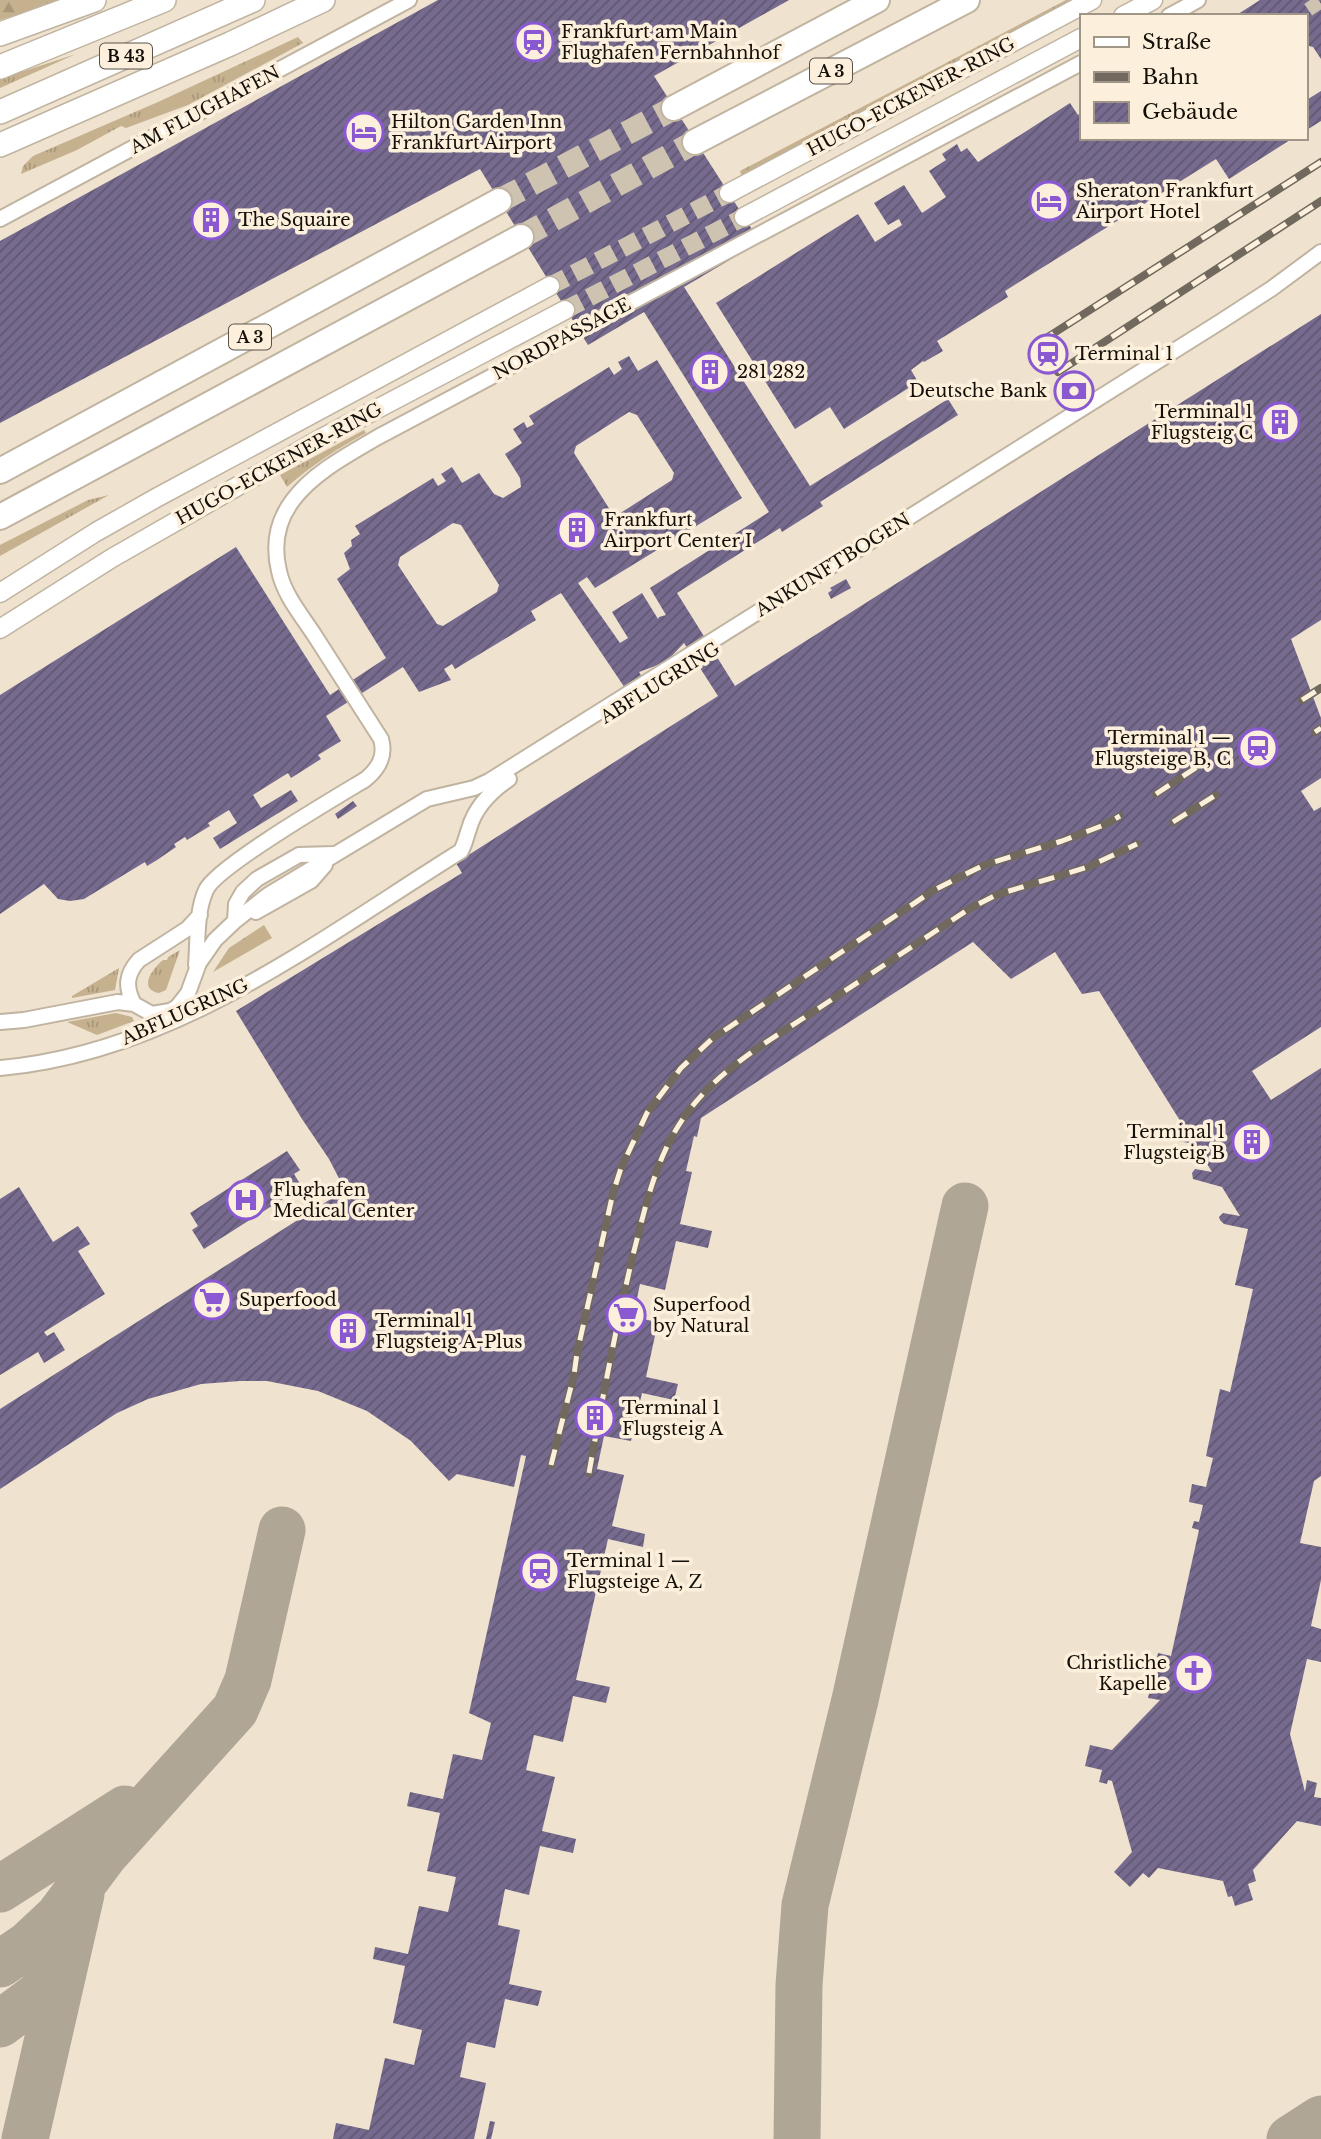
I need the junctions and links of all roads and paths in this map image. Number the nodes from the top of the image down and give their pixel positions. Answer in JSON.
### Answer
{"nodes":[{"id":1,"x":94,"y":0,"type":"edge"},
{"id":2,"x":164,"y":0,"type":"edge"},
{"id":3,"x":253,"y":0,"type":"edge"},
{"id":4,"x":323,"y":0,"type":"edge"},
{"id":5,"x":409,"y":0,"type":"edge"},
{"id":6,"x":877,"y":0,"type":"edge"},
{"id":7,"x":967,"y":0,"type":"edge"},
{"id":8,"x":1092,"y":0,"type":"edge"},
{"id":9,"x":1153,"y":0,"type":"edge"},
{"id":10,"x":1198,"y":0,"type":"edge"},
{"id":11,"x":1127,"y":14,"type":"edge"},
{"id":12,"x":1173,"y":14,"type":"edge"},
{"id":13,"x":0,"y":34,"type":"edge"},
{"id":14,"x":1080,"y":39,"type":"edge"},
{"id":15,"x":1080,"y":64,"type":"edge"},
{"id":16,"x":0,"y":68,"type":"edge"},
{"id":17,"x":674,"y":108,"type":"tunnel mouth"},
{"id":18,"x":0,"y":112,"type":"edge"},
{"id":19,"x":695,"y":142,"type":"tunnel mouth"},
{"id":20,"x":0,"y":145,"type":"edge"},
{"id":21,"x":729,"y":193,"type":"tunnel mouth"},
{"id":22,"x":499,"y":201,"type":"tunnel mouth"},
{"id":23,"x":744,"y":217,"type":"tunnel mouth"},
{"id":24,"x":0,"y":219,"type":"edge"},
{"id":25,"x":521,"y":237,"type":"tunnel mouth"},
{"id":26,"x":1321,"y":252,"type":"edge"},
{"id":27,"x":1321,"y":263,"type":"edge"},
{"id":28,"x":550,"y":286,"type":"tunnel mouth"},
{"id":29,"x":565,"y":310,"type":"tunnel mouth"},
{"id":30,"x":0,"y":471,"type":"edge"},
{"id":31,"x":0,"y":517,"type":"edge"},
{"id":32,"x":0,"y":593,"type":"edge"},
{"id":33,"x":0,"y":629,"type":"edge"},
{"id":34,"x":200,"y":915,"type":"junction"},
{"id":35,"x":195,"y":972,"type":"junction"},
{"id":36,"x":134,"y":1004,"type":"junction"},
{"id":37,"x":0,"y":1022,"type":"edge"},
{"id":38,"x":0,"y":1068,"type":"edge"}],
"edges":[{"from":1,"to":13,"type":"highway"},
{"from":2,"to":16,"type":"highway","number":"B 43"},
{"from":3,"to":18,"type":"highway","number":"B 43"},
{"from":4,"to":20,"type":"highway","number":"B 43"},
{"from":5,"to":24,"type":"street","name":"AM FLUGHAFEN"},
{"from":6,"to":17,"type":"highway","number":"A 3"},
{"from":7,"to":19,"type":"highway","number":"A 3"},
{"from":8,"to":21,"type":"street","name":"HUGO-ECKENER-RING"},
{"from":9,"to":11,"type":"street"},
{"from":10,"to":12,"type":"street"},
{"from":14,"to":23,"type":"street","name":"HUGO-ECKENER-RING"},
{"from":15,"to":34,"type":"street","name":"NORDPASSAGE"},
{"from":22,"to":30,"type":"highway","number":"A 3"},
{"from":25,"to":31,"type":"highway","number":"A 3"},
{"from":26,"to":35,"type":"street","name":"ANKUNFTBOGEN"},
{"from":27,"to":38,"type":"street","name":"ABFLUGRING"},
{"from":28,"to":32,"type":"street","name":"HUGO-ECKENER-RING"},
{"from":29,"to":33,"type":"street","name":"HUGO-ECKENER-RING"},
{"from":34,"to":35,"type":"street"},
{"from":34,"to":36,"type":"street"},
{"from":35,"to":36,"type":"street","name":"ANKUNFTBOGEN"},
{"from":36,"to":37,"type":"street","name":"ANKUNFTBOGEN"}]}
